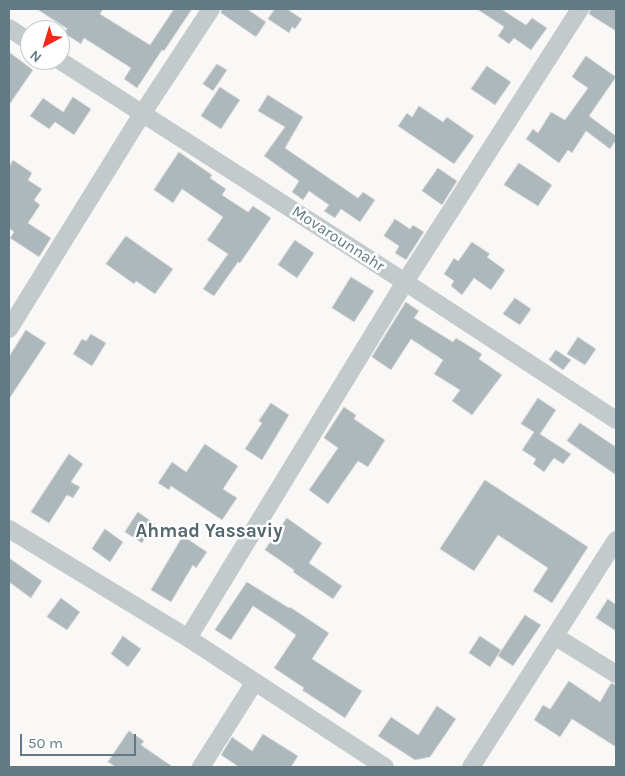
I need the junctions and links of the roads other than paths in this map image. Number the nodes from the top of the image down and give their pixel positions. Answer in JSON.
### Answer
{"nodes":[{"id":1,"x":211,"y":9,"type":"edge"},
{"id":2,"x":580,"y":9,"type":"edge"},
{"id":3,"x":9,"y":28,"type":"edge"},
{"id":4,"x":20,"y":35,"type":"edge"},
{"id":5,"x":70,"y":68,"type":"edge"},
{"id":6,"x":142,"y":114,"type":"junction"},
{"id":7,"x":405,"y":282,"type":"junction"},
{"id":8,"x":9,"y":329,"type":"edge"},
{"id":9,"x":616,"y":420,"type":"edge"},
{"id":10,"x":9,"y":528,"type":"edge"},
{"id":11,"x":616,"y":540,"type":"edge"},
{"id":12,"x":556,"y":637,"type":"junction"},
{"id":13,"x":188,"y":638,"type":"junction"},
{"id":14,"x":616,"y":674,"type":"edge"},
{"id":15,"x":254,"y":682,"type":"junction"},
{"id":16,"x":201,"y":767,"type":"edge"},
{"id":17,"x":385,"y":767,"type":"edge"},
{"id":18,"x":471,"y":767,"type":"edge"}],
"edges":[{"from":1,"to":6,"type":"street"},
{"from":2,"to":7,"type":"street"},
{"from":3,"to":4,"type":"street"},
{"from":5,"to":6,"type":"street","name":"Movarounnahr"},
{"from":6,"to":7,"type":"street","name":"Movarounnahr"},
{"from":6,"to":8,"type":"street"},
{"from":7,"to":9,"type":"street","name":"Movarounnahr"},
{"from":7,"to":13,"type":"street"},
{"from":10,"to":13,"type":"street"},
{"from":11,"to":12,"type":"street"},
{"from":12,"to":14,"type":"street"},
{"from":12,"to":18,"type":"street"},
{"from":13,"to":15,"type":"street"},
{"from":15,"to":16,"type":"street"},
{"from":15,"to":17,"type":"street"}]}
